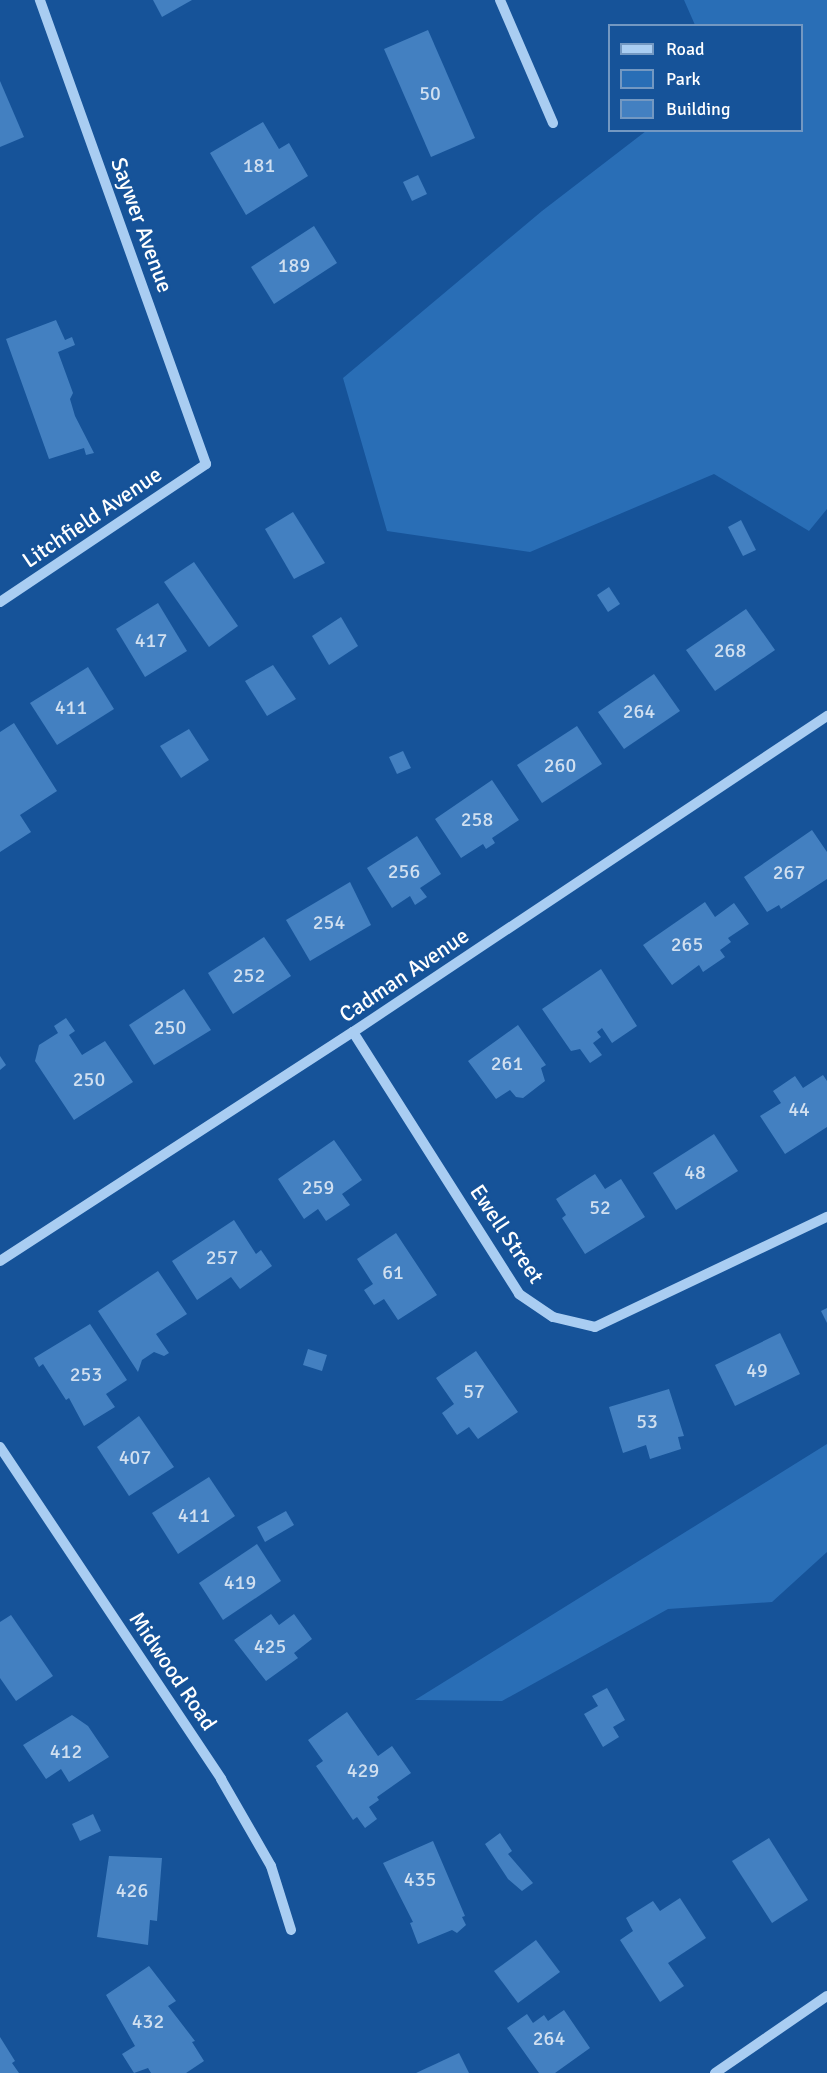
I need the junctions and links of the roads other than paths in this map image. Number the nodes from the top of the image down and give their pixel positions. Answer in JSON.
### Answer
{"nodes":[{"id":1,"x":40,"y":0,"type":"edge"},
{"id":2,"x":500,"y":0,"type":"edge"},
{"id":3,"x":553,"y":123,"type":"dead end"},
{"id":4,"x":206,"y":464,"type":"joint"},
{"id":5,"x":0,"y":602,"type":"edge"},
{"id":6,"x":827,"y":716,"type":"edge"},
{"id":7,"x":353,"y":1032,"type":"junction"},
{"id":8,"x":827,"y":1217,"type":"edge"},
{"id":9,"x":0,"y":1260,"type":"edge"},
{"id":10,"x":0,"y":1447,"type":"edge"},
{"id":11,"x":291,"y":1930,"type":"dead end"},
{"id":12,"x":827,"y":1996,"type":"edge"},
{"id":13,"x":715,"y":2073,"type":"edge"}],
"edges":[{"from":1,"to":4,"type":"street","name":"Saywer Avenue"},
{"from":2,"to":3,"type":"street"},
{"from":4,"to":5,"type":"street","name":"Litchfield Avenue"},
{"from":6,"to":7,"type":"street","name":"Cadman Avenue"},
{"from":7,"to":8,"type":"street","name":"Ewell Street"},
{"from":7,"to":9,"type":"street","name":"Cadman Avenue"},
{"from":10,"to":11,"type":"street","name":"Midwood Road"},
{"from":12,"to":13,"type":"street"}]}
